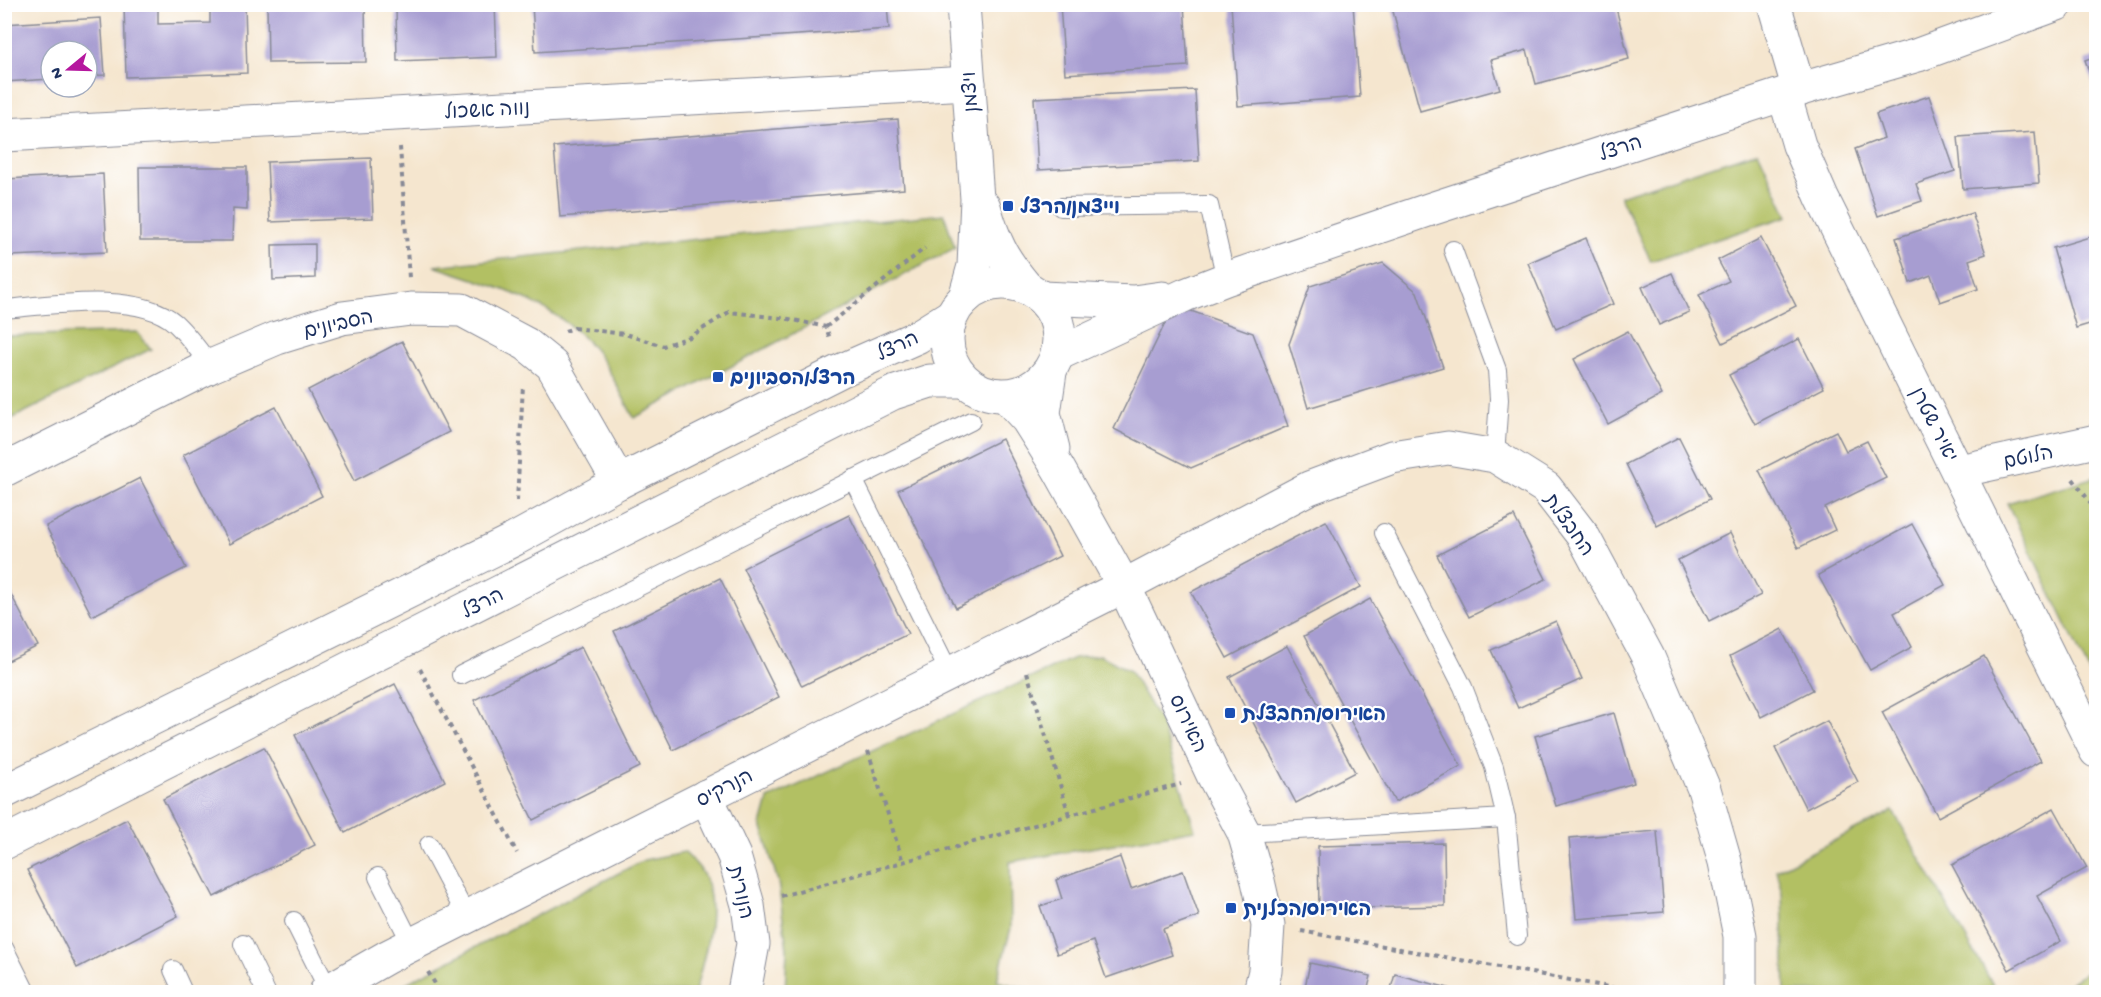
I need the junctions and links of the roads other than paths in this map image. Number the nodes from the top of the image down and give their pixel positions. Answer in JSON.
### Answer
{"nodes":[{"id":1,"x":963,"y":4,"type":"edge"},
{"id":2,"x":1774,"y":4,"type":"edge"},
{"id":3,"x":2057,"y":4,"type":"edge"},
{"id":4,"x":969,"y":83,"type":"junction"},
{"id":5,"x":1792,"y":92,"type":"junction"},
{"id":6,"x":4,"y":135,"type":"edge"},
{"id":7,"x":975,"y":179,"type":"junction"},
{"id":8,"x":1061,"y":207,"type":"dead end"},
{"id":9,"x":1453,"y":250,"type":"dead end"},
{"id":10,"x":1226,"y":279,"type":"junction"},
{"id":11,"x":1034,"y":293,"type":"junction"},
{"id":12,"x":1185,"y":295,"type":"junction"},
{"id":13,"x":958,"y":307,"type":"junction"},
{"id":14,"x":4,"y":309,"type":"edge"},
{"id":15,"x":1054,"y":363,"type":"junction"},
{"id":16,"x":211,"y":366,"type":"junction"},
{"id":17,"x":964,"y":381,"type":"junction"},
{"id":18,"x":1006,"y":396,"type":"junction"},
{"id":19,"x":971,"y":421,"type":"dead end"},
{"id":20,"x":2097,"y":441,"type":"edge"},
{"id":21,"x":1496,"y":456,"type":"junction"},
{"id":22,"x":1058,"y":468,"type":"junction"},
{"id":23,"x":4,"y":470,"type":"edge"},
{"id":24,"x":1959,"y":471,"type":"junction"},
{"id":25,"x":853,"y":479,"type":"junction"},
{"id":26,"x":619,"y":482,"type":"junction"},
{"id":27,"x":1384,"y":533,"type":"dead end"},
{"id":28,"x":1124,"y":586,"type":"junction"},
{"id":29,"x":950,"y":674,"type":"junction"},
{"id":30,"x":461,"y":675,"type":"dead end"},
{"id":31,"x":2097,"y":751,"type":"edge"},
{"id":32,"x":4,"y":792,"type":"edge"},
{"id":33,"x":706,"y":796,"type":"junction"},
{"id":34,"x":1506,"y":818,"type":"junction"},
{"id":35,"x":1244,"y":833,"type":"junction"},
{"id":36,"x":4,"y":843,"type":"edge"},
{"id":37,"x":429,"y":845,"type":"dead end"},
{"id":38,"x":378,"y":877,"type":"dead end"},
{"id":39,"x":467,"y":916,"type":"junction"},
{"id":40,"x":294,"y":921,"type":"dead end"},
{"id":41,"x":1517,"y":936,"type":"dead end"},
{"id":42,"x":243,"y":944,"type":"dead end"},
{"id":43,"x":411,"y":945,"type":"junction"},
{"id":44,"x":4,"y":948,"type":"edge"},
{"id":45,"x":173,"y":970,"type":"dead end"},
{"id":46,"x":327,"y":992,"type":"edge"},
{"id":47,"x":26,"y":993,"type":"edge"},
{"id":48,"x":183,"y":993,"type":"edge"},
{"id":49,"x":266,"y":993,"type":"edge"},
{"id":50,"x":744,"y":993,"type":"edge"},
{"id":51,"x":1260,"y":993,"type":"edge"},
{"id":52,"x":1740,"y":993,"type":"edge"}],
"edges":[{"from":1,"to":4,"type":"street","name":"ויצמן"},
{"from":2,"to":5,"type":"street","name":"יאיר שטרן"},
{"from":3,"to":5,"type":"street","name":"הרצל"},
{"from":4,"to":6,"type":"street","name":"נווה אשכול"},
{"from":4,"to":7,"type":"street","name":"ויצמן"},
{"from":5,"to":10,"type":"street","name":"הרצל"},
{"from":5,"to":24,"type":"street","name":"יאיר שטרן"},
{"from":7,"to":11,"type":"street","name":"ויצמן"},
{"from":7,"to":13,"type":"street","name":"ויצמן"},
{"from":8,"to":10,"type":"lane"},
{"from":9,"to":21,"type":"lane"},
{"from":10,"to":12,"type":"street","name":"הרצל"},
{"from":11,"to":12,"type":"street","name":"הרצל"},
{"from":11,"to":13,"type":"street"},
{"from":11,"to":15,"type":"street"},
{"from":12,"to":15,"type":"street","name":"הרצל"},
{"from":13,"to":17,"type":"street"},
{"from":13,"to":26,"type":"street","name":"הרצל"},
{"from":14,"to":16,"type":"lane"},
{"from":15,"to":18,"type":"street"},
{"from":15,"to":22,"type":"street","name":"האירוס"},
{"from":16,"to":23,"type":"street","name":"הסביונים"},
{"from":16,"to":26,"type":"street","name":"הסביונים"},
{"from":17,"to":18,"type":"street"},
{"from":17,"to":36,"type":"street","name":"הרצל"},
{"from":18,"to":22,"type":"street","name":"האירוס"},
{"from":19,"to":25,"type":"lane"},
{"from":20,"to":24,"type":"street","name":"הלוטם"},
{"from":21,"to":28,"type":"street","name":"החבצלת"},
{"from":21,"to":52,"type":"street","name":"החבצלת"},
{"from":22,"to":28,"type":"street","name":"האירוס"},
{"from":24,"to":31,"type":"street","name":"יאיר שטרן"},
{"from":25,"to":29,"type":"lane"},
{"from":25,"to":30,"type":"lane"},
{"from":26,"to":32,"type":"street","name":"הרצל"},
{"from":27,"to":34,"type":"lane"},
{"from":28,"to":29,"type":"street","name":"הנרקיס"},
{"from":28,"to":35,"type":"street","name":"האירוס"},
{"from":29,"to":33,"type":"street","name":"הנרקיס"},
{"from":33,"to":39,"type":"street","name":"הנרקיס"},
{"from":33,"to":50,"type":"street","name":"הנורית"},
{"from":34,"to":35,"type":"lane"},
{"from":34,"to":41,"type":"lane"},
{"from":35,"to":51,"type":"street","name":"האירוס"},
{"from":37,"to":39,"type":"lane"},
{"from":38,"to":43,"type":"lane"},
{"from":39,"to":43,"type":"street","name":"הנרקיס"},
{"from":40,"to":46,"type":"lane"},
{"from":42,"to":49,"type":"lane"},
{"from":43,"to":46,"type":"street","name":"הנרקיס"},
{"from":44,"to":47,"type":"lane"},
{"from":45,"to":48,"type":"lane"}]}
